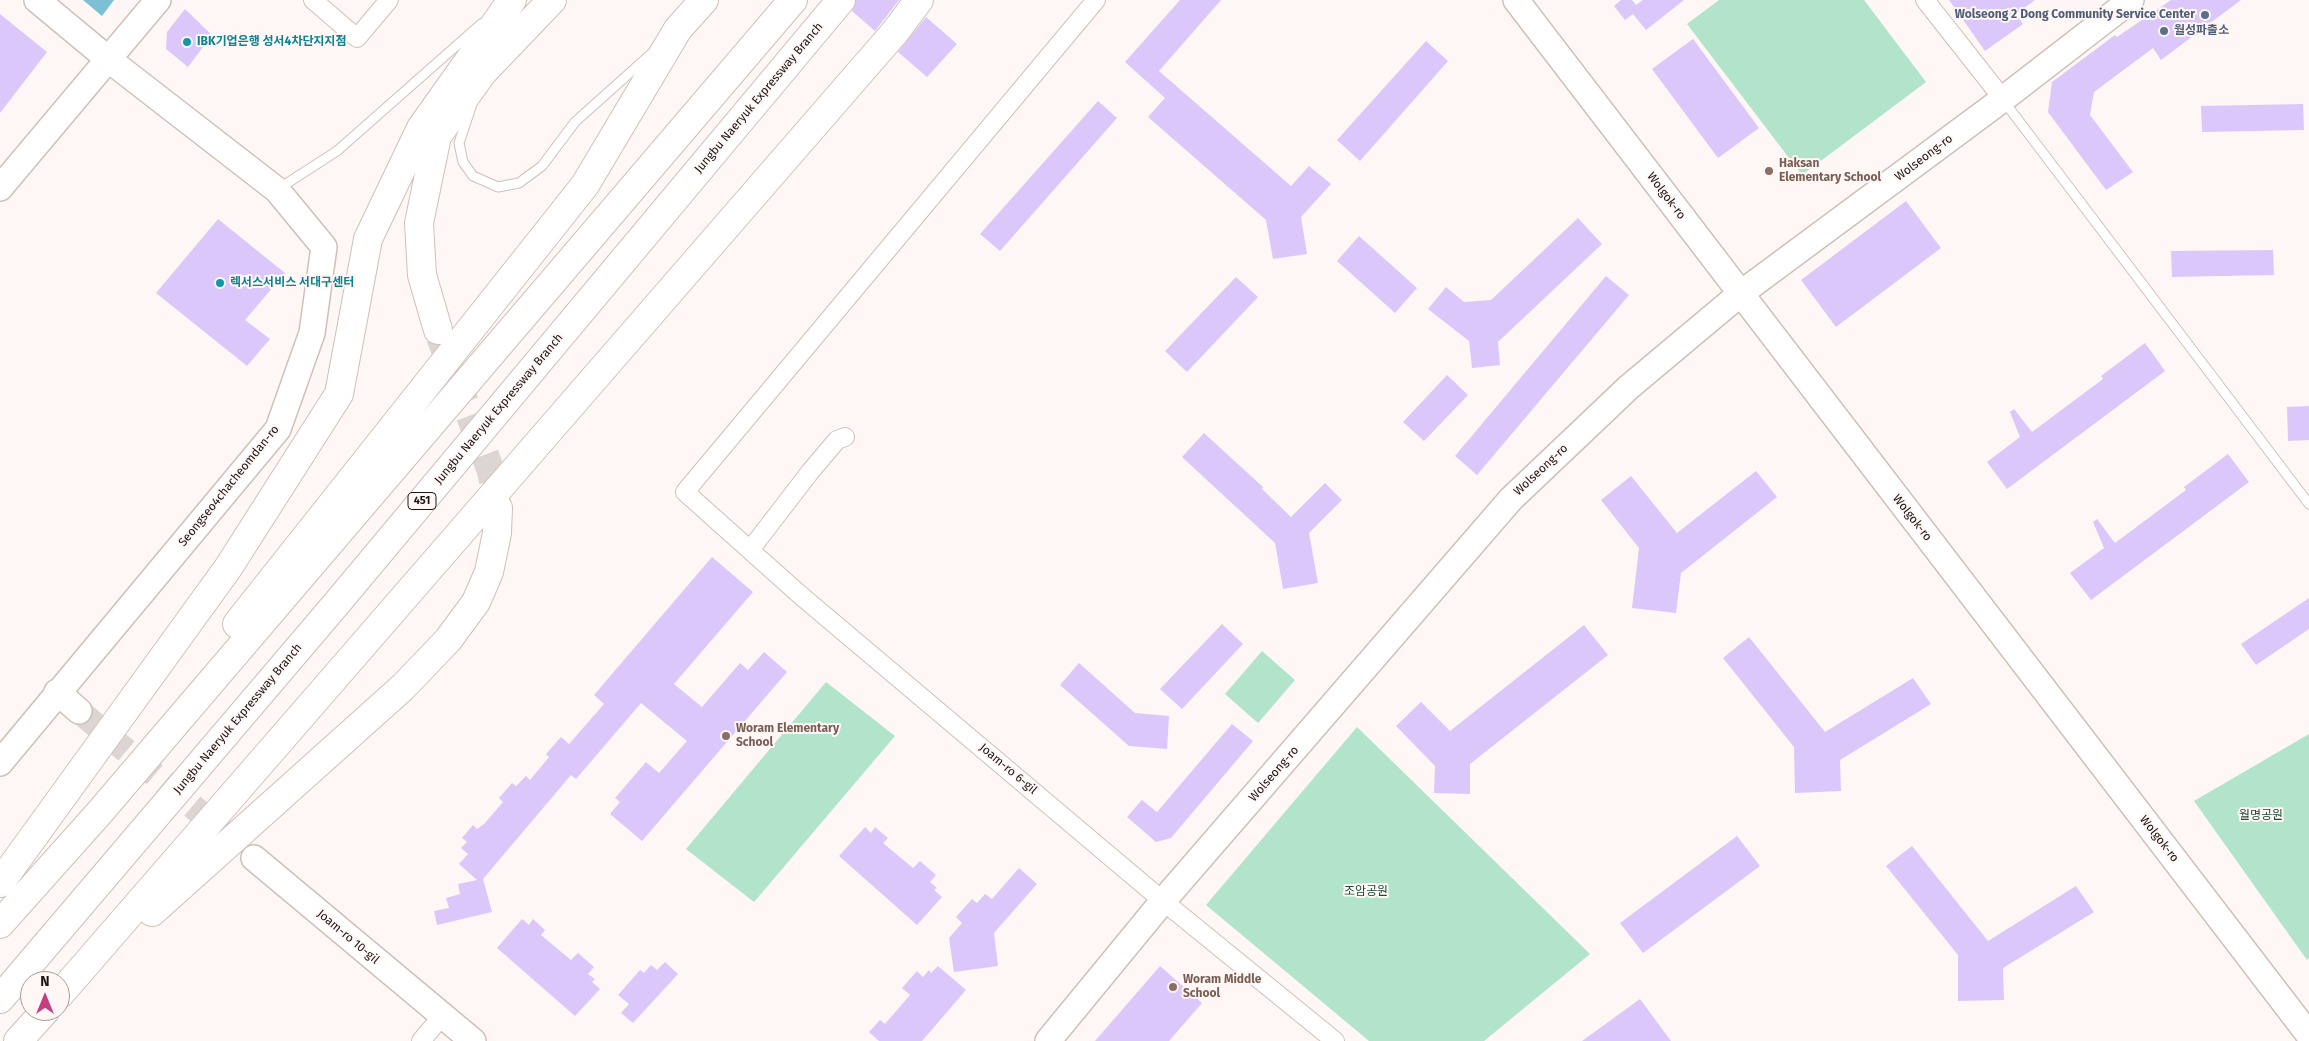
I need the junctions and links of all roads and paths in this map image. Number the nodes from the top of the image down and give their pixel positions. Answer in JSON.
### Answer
{"nodes":[{"id":1,"x":37,"y":0,"type":"edge"},
{"id":2,"x":158,"y":0,"type":"edge"},
{"id":3,"x":313,"y":0,"type":"edge"},
{"id":4,"x":389,"y":0,"type":"edge"},
{"id":5,"x":506,"y":0,"type":"edge"},
{"id":6,"x":512,"y":0,"type":"edge"},
{"id":7,"x":552,"y":0,"type":"edge"},
{"id":8,"x":704,"y":0,"type":"edge"},
{"id":9,"x":793,"y":0,"type":"edge"},
{"id":10,"x":841,"y":0,"type":"edge"},
{"id":11,"x":919,"y":0,"type":"edge"},
{"id":12,"x":1096,"y":0,"type":"edge"},
{"id":13,"x":1516,"y":0,"type":"edge"},
{"id":14,"x":1925,"y":0,"type":"edge"},
{"id":15,"x":2131,"y":0,"type":"edge"},
{"id":16,"x":678,"y":29,"type":"junction"},
{"id":17,"x":108,"y":59,"type":"junction"},
{"id":18,"x":483,"y":72,"type":"junction"},
{"id":19,"x":2003,"y":99,"type":"junction"},
{"id":20,"x":0,"y":188,"type":"edge"},
{"id":21,"x":277,"y":190,"type":"junction"},
{"id":22,"x":1740,"y":294,"type":"junction"},
{"id":23,"x":438,"y":330,"type":"tunnel mouth"},
{"id":24,"x":845,"y":436,"type":"dead end"},
{"id":25,"x":2309,"y":504,"type":"edge"},
{"id":26,"x":498,"y":508,"type":"tunnel mouth"},
{"id":27,"x":750,"y":550,"type":"junction"},
{"id":28,"x":57,"y":692,"type":"junction"},
{"id":29,"x":79,"y":711,"type":"tunnel mouth"},
{"id":30,"x":0,"y":763,"type":"edge"},
{"id":31,"x":100,"y":812,"type":"junction"},
{"id":32,"x":254,"y":858,"type":"tunnel mouth"},
{"id":33,"x":0,"y":882,"type":"edge"},
{"id":34,"x":1163,"y":901,"type":"junction"},
{"id":35,"x":0,"y":924,"type":"edge"},
{"id":36,"x":70,"y":982,"type":"edge"},
{"id":37,"x":70,"y":989,"type":"edge"},
{"id":38,"x":0,"y":999,"type":"edge"},
{"id":39,"x":442,"y":1016,"type":"junction"},
{"id":40,"x":2309,"y":1035,"type":"edge"},
{"id":41,"x":421,"y":1041,"type":"edge"},
{"id":42,"x":473,"y":1041,"type":"edge"},
{"id":43,"x":1048,"y":1041,"type":"edge"},
{"id":44,"x":1335,"y":1041,"type":"edge"}],
"edges":[{"from":1,"to":17,"type":"street","name":"Seongseo4chacheomdan-ro"},
{"from":2,"to":17,"type":"street"},
{"from":3,"to":4,"type":"street"},
{"from":5,"to":21,"type":"lane"},
{"from":6,"to":33,"type":"highway"},
{"from":7,"to":18,"type":"highway"},
{"from":8,"to":16,"type":"highway"},
{"from":9,"to":31,"type":"highway"},
{"from":10,"to":38,"type":"highway","name":"Jungbu Naeryuk Expressway Branch","number":"451"},
{"from":11,"to":36,"type":"highway"},
{"from":12,"to":27,"type":"street","name":"Joam-ro 6-gil"},
{"from":13,"to":22,"type":"street","name":"Wolgok-ro"},
{"from":14,"to":19,"type":"street"},
{"from":15,"to":19,"type":"street","name":"Wolseong-ro"},
{"from":16,"to":18,"type":"lane"},
{"from":16,"to":31,"type":"highway"},
{"from":17,"to":20,"type":"street"},
{"from":17,"to":21,"type":"street","name":"Seongseo4chacheomdan-ro"},
{"from":18,"to":23,"type":"highway"},
{"from":19,"to":22,"type":"street","name":"Wolseong-ro"},
{"from":19,"to":25,"type":"lane"},
{"from":21,"to":28,"type":"street","name":"Seongseo4chacheomdan-ro"},
{"from":22,"to":34,"type":"street","name":"Wolseong-ro"},
{"from":22,"to":40,"type":"street","name":"Wolgok-ro"},
{"from":24,"to":27,"type":"street"},
{"from":26,"to":37,"type":"highway"},
{"from":27,"to":34,"type":"street","name":"Joam-ro 6-gil"},
{"from":28,"to":29,"type":"street"},
{"from":28,"to":30,"type":"street","name":"Seongseo4chacheomdan-ro"},
{"from":31,"to":35,"type":"highway"},
{"from":32,"to":39,"type":"street","name":"Joam-ro 10-gil"},
{"from":34,"to":43,"type":"street","name":"Wolseong-ro"},
{"from":34,"to":44,"type":"street","name":"Joam-ro 6-gil"},
{"from":39,"to":41,"type":"street"},
{"from":39,"to":42,"type":"street","name":"Joam-ro 10-gil"}]}
